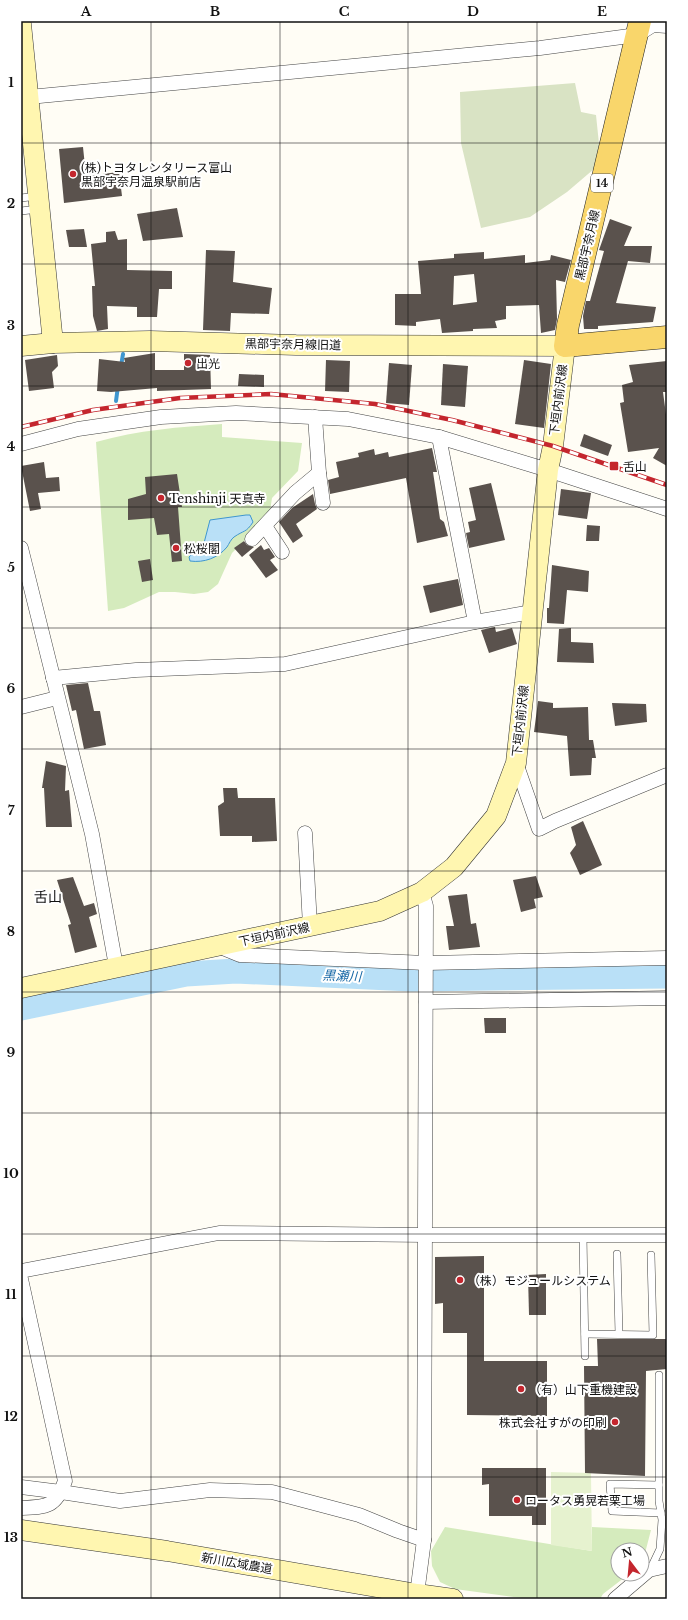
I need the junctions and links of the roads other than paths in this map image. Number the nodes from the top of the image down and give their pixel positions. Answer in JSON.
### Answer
{"nodes":[{"id":1,"x":21,"y":24,"type":"edge"},
{"id":2,"x":667,"y":26,"type":"edge"},
{"id":3,"x":638,"y":28,"type":"edge"},
{"id":4,"x":29,"y":97,"type":"junction"},
{"id":5,"x":30,"y":203,"type":"edge"},
{"id":6,"x":667,"y":337,"type":"edge"},
{"id":7,"x":53,"y":343,"type":"junction"},
{"id":8,"x":21,"y":346,"type":"edge"},
{"id":9,"x":565,"y":346,"type":"junction"},
{"id":10,"x":315,"y":418,"type":"junction"},
{"id":11,"x":439,"y":437,"type":"junction"},
{"id":12,"x":21,"y":444,"type":"edge"},
{"id":13,"x":548,"y":470,"type":"junction"},
{"id":14,"x":319,"y":473,"type":"junction"},
{"id":15,"x":323,"y":503,"type":"dead end"},
{"id":16,"x":667,"y":509,"type":"edge"},
{"id":17,"x":265,"y":526,"type":"junction"},
{"id":18,"x":252,"y":539,"type":"dead end"},
{"id":19,"x":21,"y":548,"type":"edge"},
{"id":20,"x":282,"y":552,"type":"dead end"},
{"id":21,"x":532,"y":612,"type":"junction"},
{"id":22,"x":475,"y":622,"type":"junction"},
{"id":23,"x":53,"y":678,"type":"junction"},
{"id":24,"x":57,"y":698,"type":"junction"},
{"id":25,"x":21,"y":707,"type":"edge"},
{"id":26,"x":516,"y":763,"type":"junction"},
{"id":27,"x":667,"y":775,"type":"edge"},
{"id":28,"x":305,"y":833,"type":"dead end"},
{"id":29,"x":422,"y":892,"type":"junction"},
{"id":30,"x":310,"y":926,"type":"junction"},
{"id":31,"x":218,"y":946,"type":"junction"},
{"id":32,"x":667,"y":958,"type":"edge"},
{"id":33,"x":426,"y":962,"type":"junction"},
{"id":34,"x":116,"y":966,"type":"junction"},
{"id":35,"x":21,"y":988,"type":"edge"},
{"id":36,"x":426,"y":998,"type":"junction"},
{"id":37,"x":667,"y":998,"type":"edge"},
{"id":38,"x":426,"y":1235,"type":"junction"},
{"id":39,"x":584,"y":1235,"type":"junction"},
{"id":40,"x":667,"y":1235,"type":"edge"},
{"id":41,"x":617,"y":1254,"type":"dead end"},
{"id":42,"x":651,"y":1255,"type":"dead end"},
{"id":43,"x":21,"y":1271,"type":"edge"},
{"id":44,"x":21,"y":1279,"type":"edge"},
{"id":45,"x":585,"y":1334,"type":"junction"},
{"id":46,"x":619,"y":1334,"type":"junction"},
{"id":47,"x":585,"y":1356,"type":"dead end"},
{"id":48,"x":659,"y":1375,"type":"dead end"},
{"id":49,"x":659,"y":1485,"type":"junction"},
{"id":50,"x":21,"y":1487,"type":"edge"},
{"id":51,"x":61,"y":1492,"type":"junction"},
{"id":52,"x":21,"y":1508,"type":"edge"},
{"id":53,"x":661,"y":1513,"type":"junction"},
{"id":54,"x":21,"y":1530,"type":"edge"},
{"id":55,"x":424,"y":1540,"type":"junction"},
{"id":56,"x":667,"y":1566,"type":"edge"},
{"id":57,"x":650,"y":1570,"type":"joint"},
{"id":58,"x":636,"y":1582,"type":"edge"},
{"id":59,"x":418,"y":1594,"type":"junction"},
{"id":60,"x":453,"y":1599,"type":"edge"},
{"id":61,"x":615,"y":1599,"type":"edge"}],
"edges":[{"from":1,"to":4,"type":"street"},
{"from":2,"to":3,"type":"street"},
{"from":3,"to":4,"type":"street"},
{"from":3,"to":9,"type":"main road","name":"黒部宇奈月線","number":"14"},
{"from":4,"to":5,"type":"street"},
{"from":5,"to":7,"type":"street"},
{"from":6,"to":9,"type":"main road"},
{"from":7,"to":8,"type":"street","name":"黒部宇奈月線旧道"},
{"from":7,"to":9,"type":"street","name":"黒部宇奈月線旧道"},
{"from":9,"to":13,"type":"street","name":"下垣内前沢線"},
{"from":10,"to":11,"type":"street"},
{"from":10,"to":12,"type":"street"},
{"from":10,"to":14,"type":"street"},
{"from":11,"to":13,"type":"street"},
{"from":11,"to":22,"type":"street"},
{"from":13,"to":16,"type":"street"},
{"from":13,"to":21,"type":"street","name":"下垣内前沢線"},
{"from":14,"to":15,"type":"street"},
{"from":14,"to":17,"type":"street"},
{"from":17,"to":18,"type":"street"},
{"from":17,"to":20,"type":"street"},
{"from":19,"to":23,"type":"street"},
{"from":21,"to":22,"type":"street"},
{"from":21,"to":26,"type":"street","name":"下垣内前沢線"},
{"from":22,"to":23,"type":"street"},
{"from":23,"to":24,"type":"street"},
{"from":24,"to":25,"type":"street"},
{"from":24,"to":34,"type":"street"},
{"from":26,"to":27,"type":"street"},
{"from":26,"to":29,"type":"street","name":"下垣内前沢線"},
{"from":28,"to":30,"type":"street"},
{"from":29,"to":30,"type":"street","name":"下垣内前沢線"},
{"from":29,"to":33,"type":"street"},
{"from":30,"to":31,"type":"street","name":"下垣内前沢線"},
{"from":31,"to":33,"type":"street"},
{"from":31,"to":34,"type":"street","name":"下垣内前沢線"},
{"from":32,"to":33,"type":"street"},
{"from":33,"to":36,"type":"street"},
{"from":34,"to":35,"type":"street","name":"下垣内前沢線"},
{"from":36,"to":37,"type":"street"},
{"from":36,"to":38,"type":"street"},
{"from":38,"to":39,"type":"street"},
{"from":38,"to":43,"type":"street"},
{"from":38,"to":55,"type":"street"},
{"from":39,"to":40,"type":"street"},
{"from":39,"to":45,"type":"lane"},
{"from":41,"to":46,"type":"lane"},
{"from":42,"to":46,"type":"lane"},
{"from":44,"to":51,"type":"street"},
{"from":45,"to":46,"type":"lane"},
{"from":45,"to":47,"type":"lane"},
{"from":48,"to":49,"type":"lane"},
{"from":49,"to":53,"type":"lane"},
{"from":49,"to":53,"type":"lane"},
{"from":50,"to":51,"type":"street"},
{"from":51,"to":52,"type":"street"},
{"from":51,"to":55,"type":"street"},
{"from":53,"to":57,"type":"lane"},
{"from":54,"to":59,"type":"street","name":"新川広域農道"},
{"from":55,"to":59,"type":"street"},
{"from":56,"to":57,"type":"street"},
{"from":58,"to":61,"type":"street"},
{"from":59,"to":60,"type":"street","name":"新川広域農道"}]}
